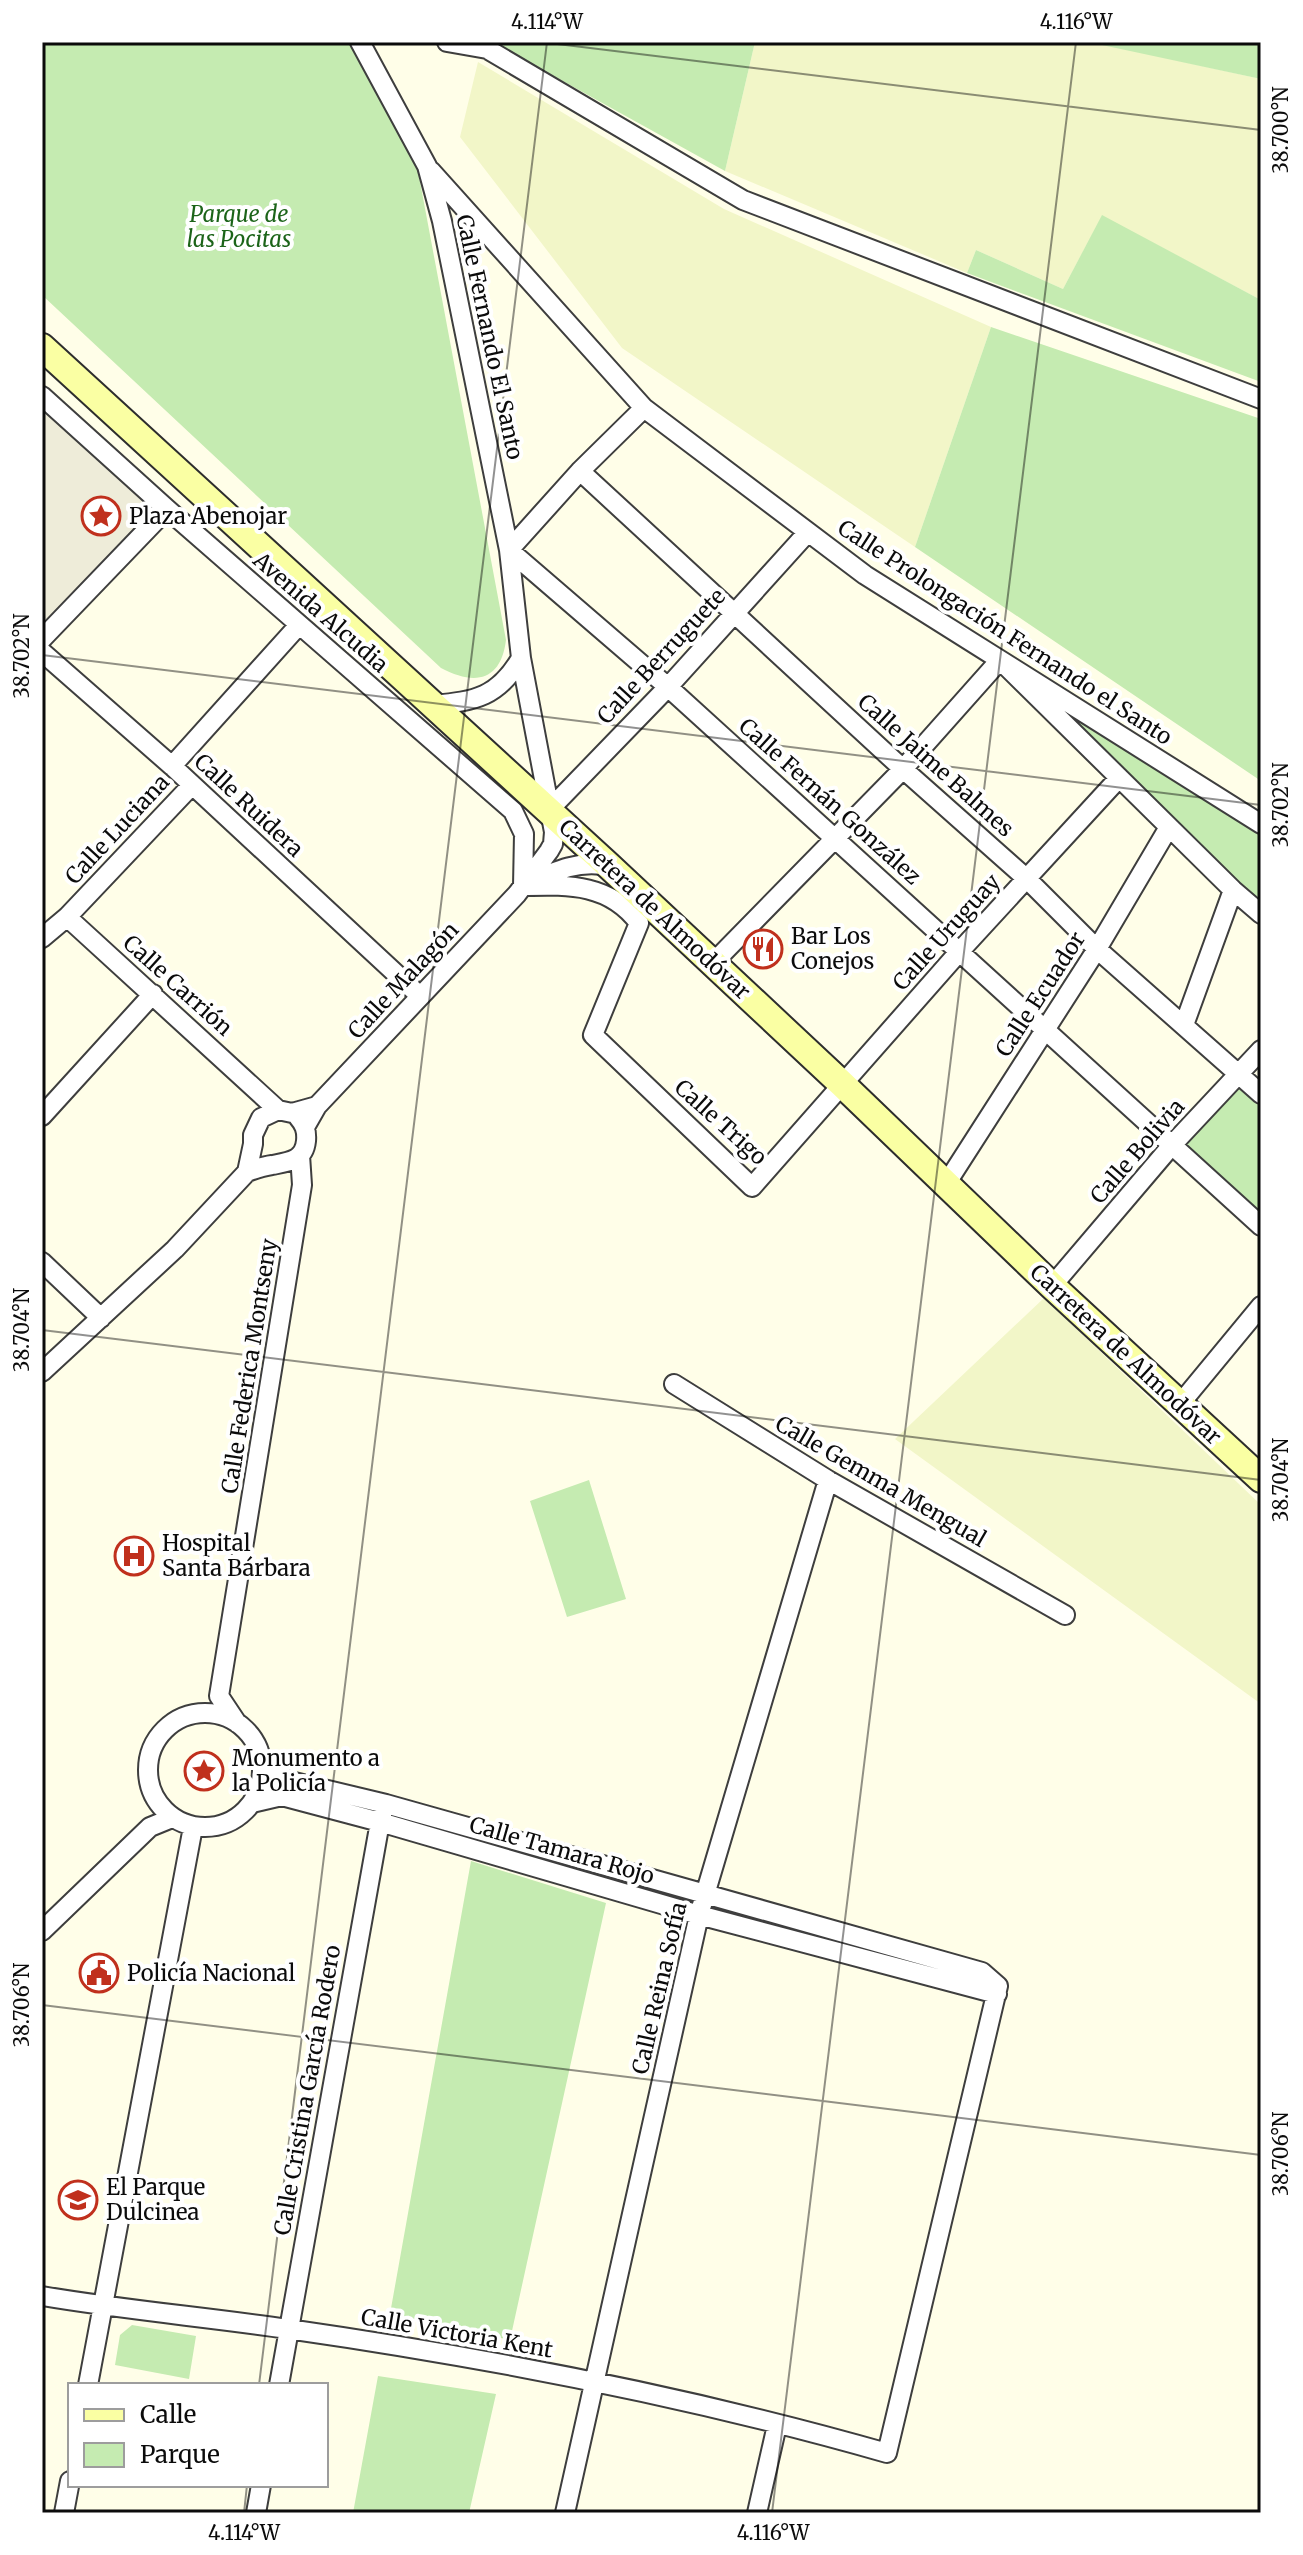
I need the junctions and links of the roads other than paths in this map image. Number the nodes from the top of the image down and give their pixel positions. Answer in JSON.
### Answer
{"nodes":[{"id":1,"x":360,"y":42,"type":"edge"},
{"id":2,"x":447,"y":42,"type":"edge"},
{"id":3,"x":427,"y":166,"type":"junction"},
{"id":4,"x":42,"y":347,"type":"edge"},
{"id":5,"x":42,"y":396,"type":"edge"},
{"id":6,"x":1261,"y":399,"type":"edge"},
{"id":7,"x":644,"y":408,"type":"junction"},
{"id":8,"x":580,"y":471,"type":"junction"},
{"id":9,"x":167,"y":509,"type":"junction"},
{"id":10,"x":808,"y":532,"type":"junction"},
{"id":11,"x":509,"y":550,"type":"junction"},
{"id":12,"x":733,"y":613,"type":"junction"},
{"id":13,"x":299,"y":625,"type":"junction"},
{"id":14,"x":42,"y":639,"type":"edge"},
{"id":15,"x":42,"y":652,"type":"edge"},
{"id":16,"x":521,"y":658,"type":"junction"},
{"id":17,"x":1000,"y":660,"type":"junction"},
{"id":18,"x":668,"y":687,"type":"junction"},
{"id":19,"x":433,"y":705,"type":"junction"},
{"id":20,"x":172,"y":766,"type":"junction"},
{"id":21,"x":903,"y":769,"type":"junction"},
{"id":22,"x":1119,"y":778,"type":"junction"},
{"id":23,"x":192,"y":785,"type":"junction"},
{"id":24,"x":549,"y":810,"type":"junction"},
{"id":25,"x":1261,"y":824,"type":"edge"},
{"id":26,"x":1169,"y":827,"type":"junction"},
{"id":27,"x":835,"y":836,"type":"junction"},
{"id":28,"x":588,"y":846,"type":"junction"},
{"id":29,"x":609,"y":866,"type":"junction"},
{"id":30,"x":1027,"y":879,"type":"junction"},
{"id":31,"x":523,"y":886,"type":"junction"},
{"id":32,"x":1233,"y":890,"type":"junction"},
{"id":33,"x":1261,"y":914,"type":"edge"},
{"id":34,"x":67,"y":917,"type":"junction"},
{"id":35,"x":42,"y":938,"type":"edge"},
{"id":36,"x":1097,"y":949,"type":"junction"},
{"id":37,"x":959,"y":952,"type":"junction"},
{"id":38,"x":713,"y":963,"type":"junction"},
{"id":39,"x":153,"y":994,"type":"junction"},
{"id":40,"x":420,"y":996,"type":"junction"},
{"id":41,"x":1184,"y":1025,"type":"junction"},
{"id":42,"x":1045,"y":1029,"type":"junction"},
{"id":43,"x":1261,"y":1050,"type":"edge"},
{"id":44,"x":1239,"y":1075,"type":"junction"},
{"id":45,"x":842,"y":1084,"type":"junction"},
{"id":46,"x":1261,"y":1094,"type":"edge"},
{"id":47,"x":42,"y":1116,"type":"edge"},
{"id":48,"x":284,"y":1117,"type":"junction"},
{"id":49,"x":253,"y":1144,"type":"junction"},
{"id":50,"x":1172,"y":1145,"type":"junction"},
{"id":51,"x":286,"y":1161,"type":"junction"},
{"id":52,"x":247,"y":1172,"type":"junction"},
{"id":53,"x":946,"y":1184,"type":"junction"},
{"id":54,"x":1261,"y":1226,"type":"edge"},
{"id":55,"x":42,"y":1262,"type":"edge"},
{"id":56,"x":1052,"y":1286,"type":"junction"},
{"id":57,"x":1261,"y":1306,"type":"edge"},
{"id":58,"x":101,"y":1318,"type":"junction"},
{"id":59,"x":42,"y":1372,"type":"edge"},
{"id":60,"x":674,"y":1384,"type":"dead end"},
{"id":61,"x":1180,"y":1404,"type":"junction"},
{"id":62,"x":1261,"y":1479,"type":"edge"},
{"id":63,"x":828,"y":1480,"type":"junction"},
{"id":64,"x":1065,"y":1615,"type":"dead end"},
{"id":65,"x":219,"y":1696,"type":"junction"},
{"id":66,"x":194,"y":1714,"type":"junction"},
{"id":67,"x":237,"y":1723,"type":"junction"},
{"id":68,"x":261,"y":1760,"type":"junction"},
{"id":69,"x":156,"y":1802,"type":"junction"},
{"id":70,"x":252,"y":1803,"type":"junction"},
{"id":71,"x":383,"y":1813,"type":"junction"},
{"id":72,"x":172,"y":1818,"type":"junction"},
{"id":73,"x":150,"y":1827,"type":"junction"},
{"id":74,"x":193,"y":1827,"type":"junction"},
{"id":75,"x":705,"y":1894,"type":"junction"},
{"id":76,"x":699,"y":1915,"type":"junction"},
{"id":77,"x":42,"y":1931,"type":"edge"},
{"id":78,"x":997,"y":1994,"type":"junction"},
{"id":79,"x":42,"y":2296,"type":"edge"},
{"id":80,"x":103,"y":2307,"type":"junction"},
{"id":81,"x":289,"y":2329,"type":"junction"},
{"id":82,"x":595,"y":2381,"type":"junction"},
{"id":83,"x":88,"y":2383,"type":"edge"},
{"id":84,"x":279,"y":2383,"type":"edge"},
{"id":85,"x":777,"y":2425,"type":"junction"},
{"id":86,"x":69,"y":2487,"type":"edge"},
{"id":87,"x":261,"y":2487,"type":"edge"},
{"id":88,"x":64,"y":2513,"type":"edge"},
{"id":89,"x":256,"y":2513,"type":"edge"},
{"id":90,"x":565,"y":2513,"type":"edge"},
{"id":91,"x":757,"y":2513,"type":"edge"}],
"edges":[{"from":1,"to":3,"type":"street","name":"Calle Fernando El Santo"},
{"from":2,"to":6,"type":"street"},
{"from":3,"to":7,"type":"street","name":"Calle Prolongación Fernando el Santo"},
{"from":3,"to":11,"type":"street","name":"Calle Fernando El Santo"},
{"from":4,"to":19,"type":"main road","name":"Carretera de Almodóvar"},
{"from":5,"to":9,"type":"street","name":"Avenida Alcudia"},
{"from":7,"to":8,"type":"street"},
{"from":7,"to":10,"type":"street","name":"Calle Prolongación Fernando el Santo"},
{"from":8,"to":11,"type":"street"},
{"from":8,"to":12,"type":"street","name":"Calle Jaime Balmes"},
{"from":9,"to":13,"type":"street","name":"Avenida Alcudia"},
{"from":9,"to":14,"type":"street"},
{"from":10,"to":12,"type":"street","name":"Calle Berruguete"},
{"from":10,"to":17,"type":"street","name":"Calle Prolongación Fernando el Santo"},
{"from":11,"to":16,"type":"street","name":"Calle Fernando El Santo"},
{"from":11,"to":18,"type":"street","name":"Calle Fernán González"},
{"from":12,"to":18,"type":"street","name":"Calle Berruguete"},
{"from":12,"to":21,"type":"street","name":"Calle Jaime Balmes"},
{"from":13,"to":20,"type":"street","name":"Calle Luciana"},
{"from":13,"to":31,"type":"street","name":"Avenida Alcudia"},
{"from":15,"to":20,"type":"street","name":"Calle Ruidera"},
{"from":16,"to":19,"type":"street"},
{"from":16,"to":24,"type":"street","name":"Calle Fernando El Santo"},
{"from":17,"to":21,"type":"street"},
{"from":17,"to":22,"type":"street"},
{"from":17,"to":25,"type":"street","name":"Calle Prolongación Fernando el Santo"},
{"from":18,"to":24,"type":"street","name":"Calle Berruguete"},
{"from":18,"to":27,"type":"street","name":"Calle Fernán González"},
{"from":19,"to":24,"type":"main road","name":"Carretera de Almodóvar"},
{"from":20,"to":23,"type":"street","name":"Calle Ruidera"},
{"from":21,"to":27,"type":"street"},
{"from":21,"to":30,"type":"street","name":"Calle Jaime Balmes"},
{"from":22,"to":26,"type":"street"},
{"from":22,"to":30,"type":"street","name":"Calle Uruguay"},
{"from":23,"to":34,"type":"street","name":"Calle Luciana"},
{"from":23,"to":40,"type":"street","name":"Calle Ruidera"},
{"from":24,"to":28,"type":"main road","name":"Carretera de Almodóvar"},
{"from":24,"to":31,"type":"street","name":"Calle Malagón"},
{"from":26,"to":32,"type":"street"},
{"from":26,"to":36,"type":"street","name":"Calle Ecuador"},
{"from":27,"to":37,"type":"street","name":"Calle Fernán González"},
{"from":27,"to":38,"type":"street"},
{"from":28,"to":29,"type":"main road","name":"Carretera de Almodóvar"},
{"from":28,"to":31,"type":"street","name":"Calle Malagón"},
{"from":29,"to":31,"type":"street","name":"Calle Malagón"},
{"from":29,"to":38,"type":"main road","name":"Carretera de Almodóvar"},
{"from":30,"to":36,"type":"street","name":"Calle Jaime Balmes"},
{"from":30,"to":37,"type":"street","name":"Calle Uruguay"},
{"from":31,"to":40,"type":"street","name":"Calle Malagón"},
{"from":31,"to":45,"type":"street","name":"Calle Trigo"},
{"from":32,"to":33,"type":"street"},
{"from":32,"to":41,"type":"street"},
{"from":34,"to":35,"type":"street","name":"Calle Luciana"},
{"from":34,"to":39,"type":"street","name":"Calle Carrión"},
{"from":36,"to":41,"type":"street","name":"Calle Jaime Balmes"},
{"from":36,"to":42,"type":"street","name":"Calle Ecuador"},
{"from":37,"to":42,"type":"street","name":"Calle Fernán González"},
{"from":37,"to":45,"type":"street","name":"Calle Uruguay"},
{"from":38,"to":45,"type":"main road","name":"Carretera de Almodóvar"},
{"from":39,"to":47,"type":"street"},
{"from":39,"to":48,"type":"street","name":"Calle Carrión"},
{"from":40,"to":48,"type":"street","name":"Calle Malagón"},
{"from":41,"to":44,"type":"street","name":"Calle Jaime Balmes"},
{"from":42,"to":50,"type":"street","name":"Calle Fernán González"},
{"from":42,"to":53,"type":"street","name":"Calle Ecuador"},
{"from":43,"to":44,"type":"street","name":"Calle Bolivia"},
{"from":44,"to":46,"type":"street","name":"Calle Jaime Balmes"},
{"from":44,"to":50,"type":"street","name":"Calle Bolivia"},
{"from":45,"to":53,"type":"main road","name":"Carretera de Almodóvar"},
{"from":48,"to":49,"type":"street"},
{"from":48,"to":51,"type":"street"},
{"from":49,"to":51,"type":"street"},
{"from":49,"to":52,"type":"street"},
{"from":50,"to":54,"type":"street","name":"Calle Fernán González"},
{"from":50,"to":56,"type":"street","name":"Calle Bolivia"},
{"from":51,"to":52,"type":"street"},
{"from":51,"to":65,"type":"street","name":"Calle Federica Montseny"},
{"from":52,"to":58,"type":"street"},
{"from":53,"to":56,"type":"main road","name":"Carretera de Almodóvar"},
{"from":55,"to":58,"type":"street"},
{"from":56,"to":61,"type":"main road","name":"Carretera de Almodóvar"},
{"from":57,"to":61,"type":"street"},
{"from":58,"to":59,"type":"street"},
{"from":60,"to":63,"type":"street","name":"Calle Gemma Mengual"},
{"from":61,"to":62,"type":"main road","name":"Carretera de Almodóvar"},
{"from":63,"to":64,"type":"street","name":"Calle Gemma Mengual"},
{"from":63,"to":75,"type":"street","name":"Calle Reina Sofía"},
{"from":65,"to":66,"type":"street"},
{"from":65,"to":67,"type":"street"},
{"from":66,"to":67,"type":"street"},
{"from":66,"to":69,"type":"street"},
{"from":67,"to":68,"type":"street"},
{"from":68,"to":70,"type":"street"},
{"from":68,"to":71,"type":"street","name":"Calle Tamara Rojo"},
{"from":69,"to":72,"type":"street"},
{"from":69,"to":73,"type":"street"},
{"from":70,"to":71,"type":"street","name":"Calle Tamara Rojo"},
{"from":70,"to":74,"type":"street"},
{"from":71,"to":75,"type":"street","name":"Calle Tamara Rojo"},
{"from":71,"to":76,"type":"street","name":"Calle Tamara Rojo"},
{"from":71,"to":81,"type":"street","name":"Calle Cristina García Rodero"},
{"from":72,"to":73,"type":"street"},
{"from":72,"to":74,"type":"street"},
{"from":73,"to":77,"type":"street"},
{"from":74,"to":80,"type":"street"},
{"from":75,"to":76,"type":"street","name":"Calle Reina Sofía"},
{"from":75,"to":78,"type":"street","name":"Calle Tamara Rojo"},
{"from":76,"to":78,"type":"street","name":"Calle Tamara Rojo"},
{"from":76,"to":82,"type":"street","name":"Calle Reina Sofía"},
{"from":78,"to":85,"type":"street","name":"Calle Victoria Kent"},
{"from":79,"to":80,"type":"street","name":"Calle Victoria Kent"},
{"from":80,"to":81,"type":"street","name":"Calle Victoria Kent"},
{"from":80,"to":83,"type":"street"},
{"from":81,"to":82,"type":"street","name":"Calle Victoria Kent"},
{"from":81,"to":84,"type":"street","name":"Calle Cristina García Rodero"},
{"from":82,"to":85,"type":"street","name":"Calle Victoria Kent"},
{"from":82,"to":90,"type":"street","name":"Calle Reina Sofía"},
{"from":85,"to":91,"type":"street"},
{"from":86,"to":88,"type":"street"},
{"from":87,"to":89,"type":"street"}]}
